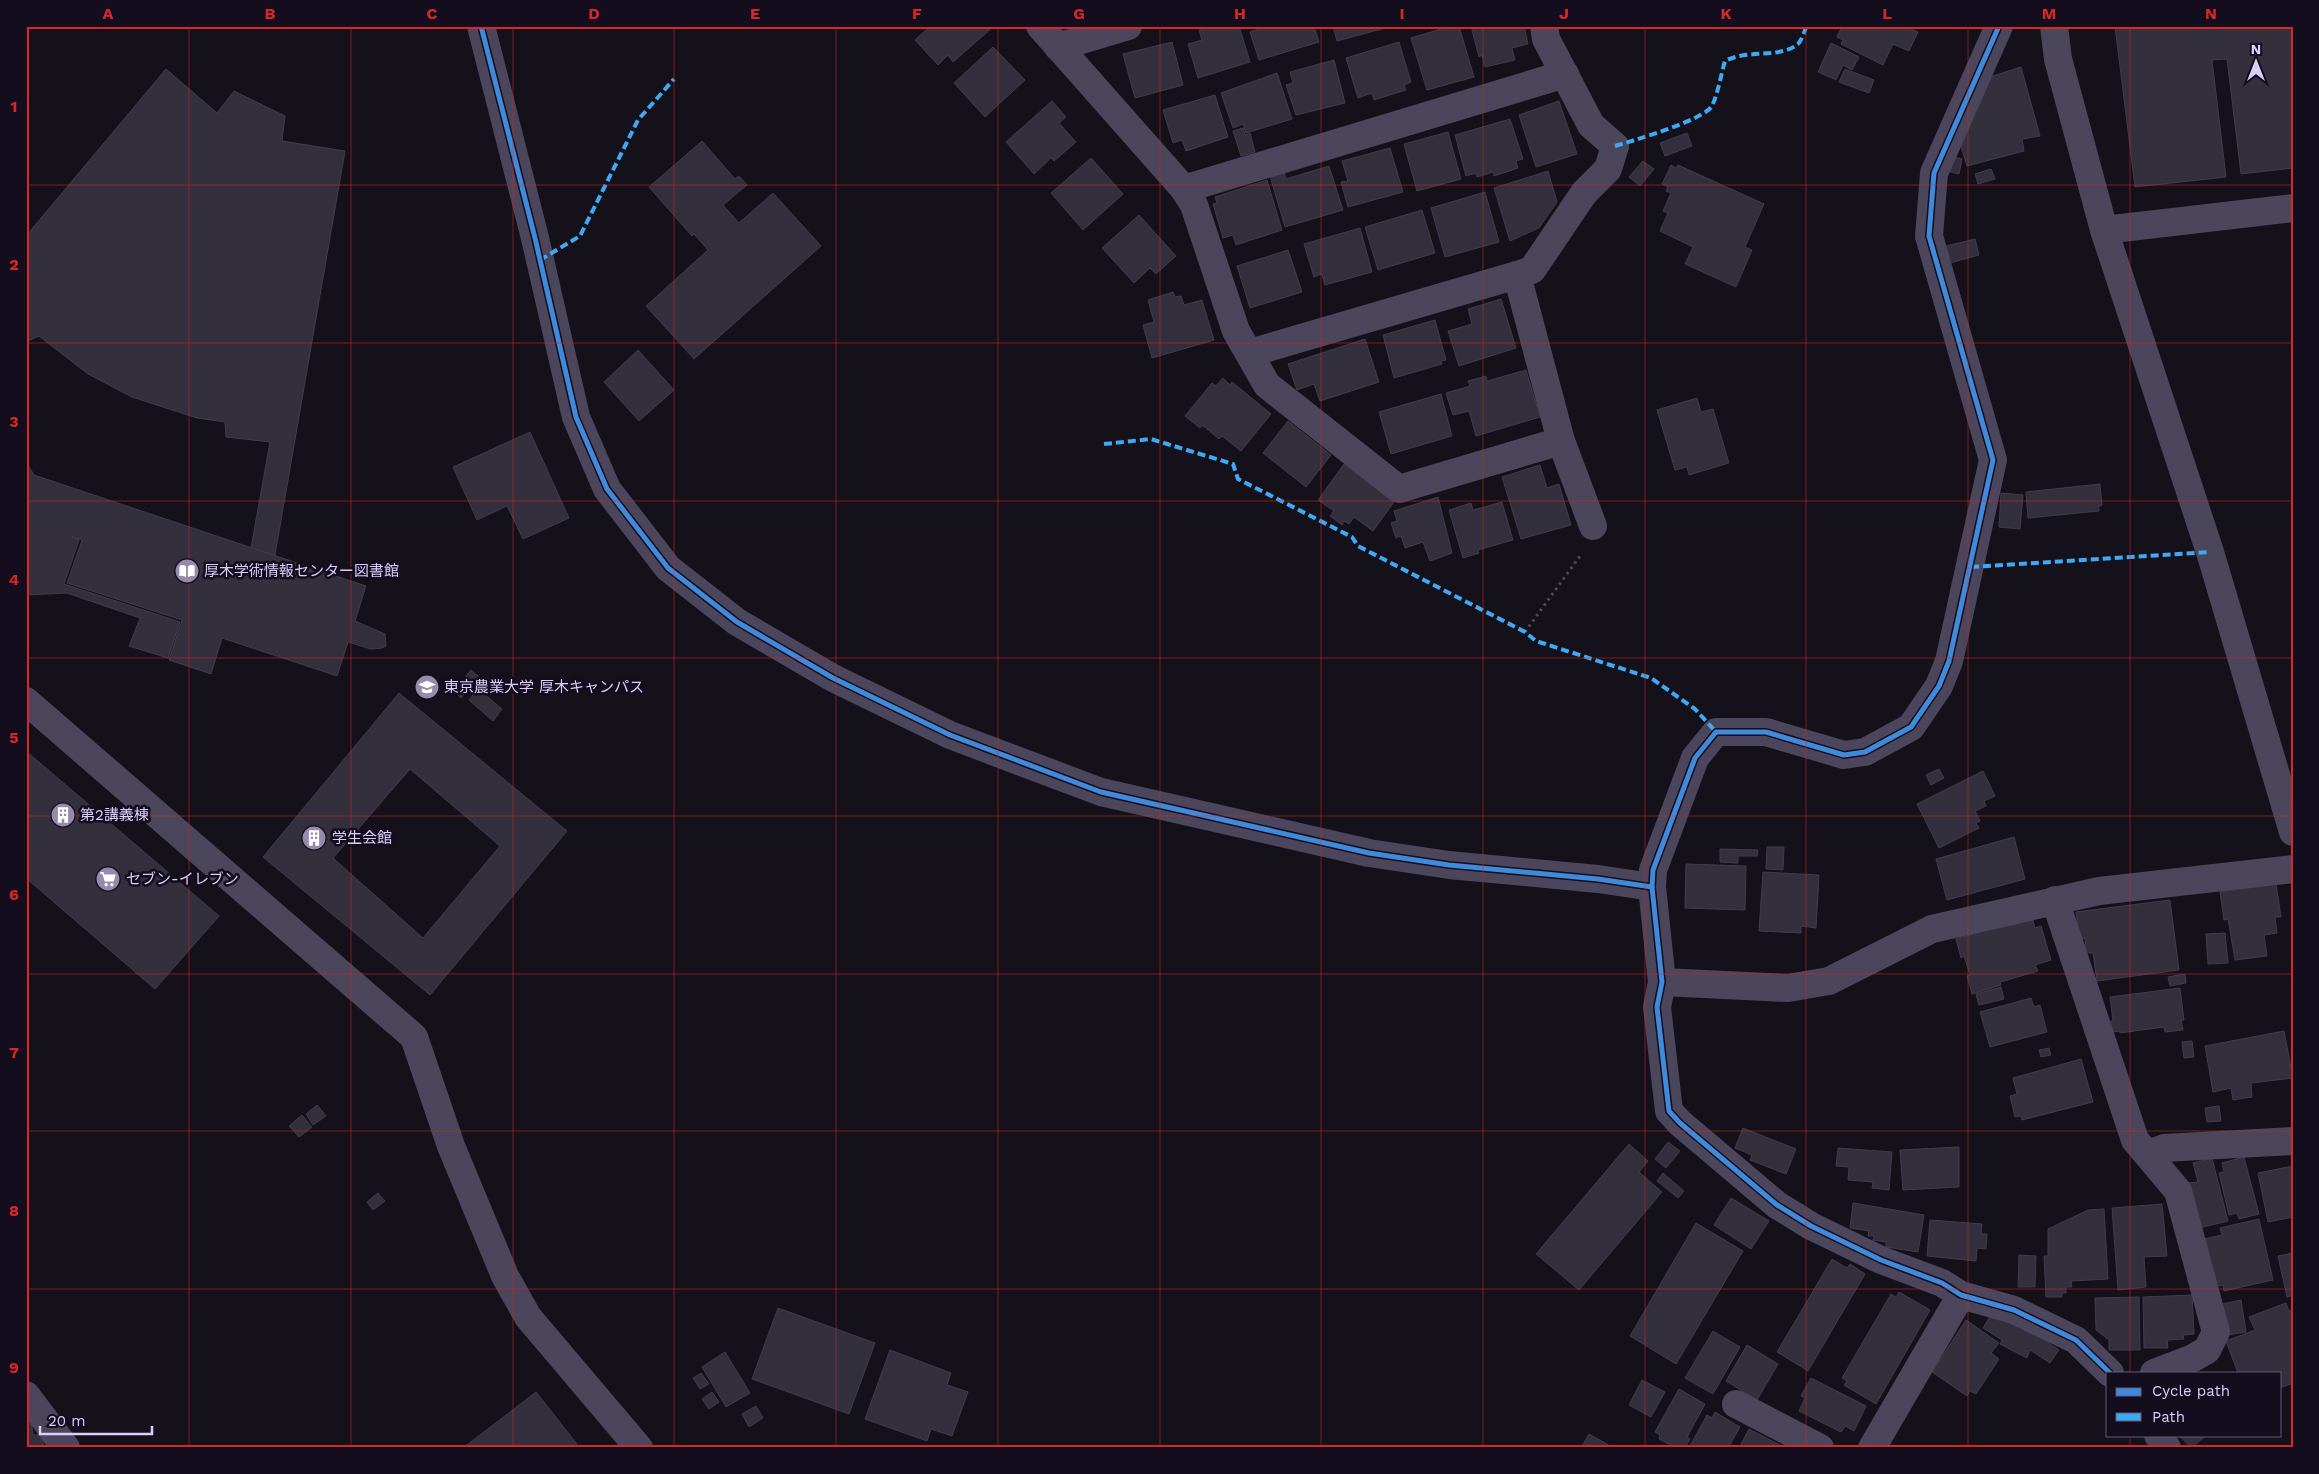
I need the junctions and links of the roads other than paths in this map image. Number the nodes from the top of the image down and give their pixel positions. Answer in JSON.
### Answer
{"nodes":[{"id":1,"x":481,"y":26,"type":"edge"},
{"id":2,"x":1040,"y":26,"type":"edge"},
{"id":3,"x":1128,"y":26,"type":"edge"},
{"id":4,"x":1544,"y":26,"type":"edge"},
{"id":5,"x":1999,"y":26,"type":"edge"},
{"id":6,"x":2054,"y":26,"type":"edge"},
{"id":7,"x":1058,"y":47,"type":"junction"},
{"id":8,"x":1566,"y":74,"type":"junction"},
{"id":9,"x":1184,"y":189,"type":"junction"},
{"id":10,"x":2293,"y":208,"type":"edge"},
{"id":11,"x":2104,"y":230,"type":"junction"},
{"id":12,"x":1517,"y":275,"type":"junction"},
{"id":13,"x":1250,"y":354,"type":"junction"},
{"id":14,"x":1561,"y":441,"type":"junction"},
{"id":15,"x":1593,"y":526,"type":"road end"},
{"id":16,"x":26,"y":701,"type":"edge"},
{"id":17,"x":2293,"y":832,"type":"edge"},
{"id":18,"x":2293,"y":869,"type":"edge"},
{"id":19,"x":1652,"y":887,"type":"junction"},
{"id":20,"x":2055,"y":900,"type":"junction"},
{"id":21,"x":1662,"y":982,"type":"junction"},
{"id":22,"x":2293,"y":1140,"type":"edge"},
{"id":23,"x":2148,"y":1154,"type":"junction"},
{"id":24,"x":1961,"y":1295,"type":"junction"},
{"id":25,"x":2109,"y":1372,"type":"edge"},
{"id":26,"x":2157,"y":1372,"type":"edge"},
{"id":27,"x":26,"y":1395,"type":"edge"},
{"id":28,"x":1736,"y":1404,"type":"dead end"},
{"id":29,"x":2159,"y":1436,"type":"edge"},
{"id":30,"x":66,"y":1448,"type":"edge"},
{"id":31,"x":639,"y":1448,"type":"edge"},
{"id":32,"x":1820,"y":1448,"type":"edge"},
{"id":33,"x":1872,"y":1448,"type":"edge"},
{"id":34,"x":2168,"y":1448,"type":"edge"}],
"edges":[{"from":1,"to":19,"type":"street"},
{"from":2,"to":7,"type":"street"},
{"from":3,"to":7,"type":"street"},
{"from":4,"to":8,"type":"street"},
{"from":5,"to":19,"type":"street"},
{"from":6,"to":11,"type":"street"},
{"from":7,"to":9,"type":"street"},
{"from":8,"to":9,"type":"street"},
{"from":8,"to":12,"type":"street"},
{"from":9,"to":13,"type":"street"},
{"from":10,"to":11,"type":"street"},
{"from":11,"to":17,"type":"street"},
{"from":12,"to":13,"type":"street"},
{"from":12,"to":14,"type":"street"},
{"from":13,"to":14,"type":"street"},
{"from":14,"to":15,"type":"street"},
{"from":16,"to":31,"type":"street"},
{"from":18,"to":20,"type":"street"},
{"from":19,"to":21,"type":"street"},
{"from":20,"to":21,"type":"street"},
{"from":20,"to":23,"type":"street"},
{"from":21,"to":24,"type":"street"},
{"from":22,"to":23,"type":"street"},
{"from":23,"to":26,"type":"street"},
{"from":24,"to":25,"type":"street"},
{"from":24,"to":33,"type":"street"},
{"from":27,"to":30,"type":"street"},
{"from":28,"to":32,"type":"street"},
{"from":29,"to":34,"type":"street"}]}
